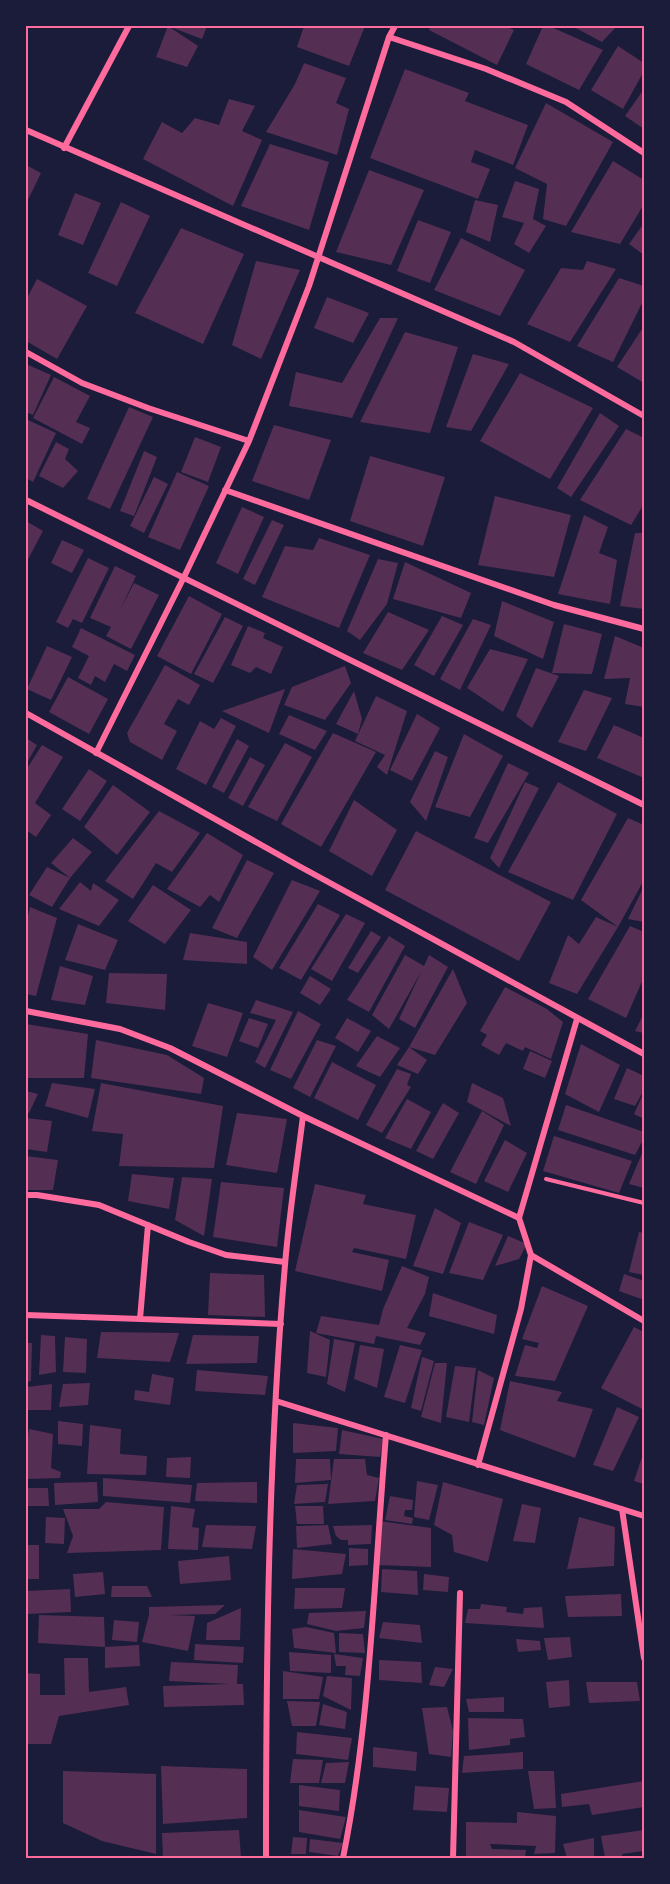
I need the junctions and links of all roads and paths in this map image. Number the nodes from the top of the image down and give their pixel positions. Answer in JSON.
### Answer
{"nodes":[{"id":1,"x":129,"y":26,"type":"edge"},
{"id":2,"x":395,"y":26,"type":"edge"},
{"id":3,"x":389,"y":37,"type":"junction"},
{"id":4,"x":26,"y":130,"type":"edge"},
{"id":5,"x":64,"y":148,"type":"junction"},
{"id":6,"x":645,"y":153,"type":"edge"},
{"id":7,"x":317,"y":257,"type":"junction"},
{"id":8,"x":26,"y":352,"type":"edge"},
{"id":9,"x":645,"y":416,"type":"edge"},
{"id":10,"x":249,"y":441,"type":"junction"},
{"id":11,"x":225,"y":490,"type":"junction"},
{"id":12,"x":26,"y":500,"type":"edge"},
{"id":13,"x":184,"y":577,"type":"junction"},
{"id":14,"x":645,"y":629,"type":"edge"},
{"id":15,"x":26,"y":712,"type":"edge"},
{"id":16,"x":96,"y":753,"type":"junction"},
{"id":17,"x":645,"y":805,"type":"edge"},
{"id":18,"x":26,"y":1011,"type":"edge"},
{"id":19,"x":577,"y":1018,"type":"junction"},
{"id":20,"x":645,"y":1054,"type":"edge"},
{"id":21,"x":303,"y":1116,"type":"junction"},
{"id":22,"x":531,"y":1175,"type":"junction"},
{"id":23,"x":26,"y":1195,"type":"edge"},
{"id":24,"x":645,"y":1203,"type":"edge"},
{"id":25,"x":519,"y":1218,"type":"junction"},
{"id":26,"x":148,"y":1225,"type":"junction"},
{"id":27,"x":531,"y":1255,"type":"junction"},
{"id":28,"x":285,"y":1262,"type":"junction"},
{"id":29,"x":26,"y":1315,"type":"edge"},
{"id":30,"x":140,"y":1319,"type":"junction"},
{"id":31,"x":645,"y":1321,"type":"edge"},
{"id":32,"x":280,"y":1324,"type":"junction"},
{"id":33,"x":276,"y":1401,"type":"junction"},
{"id":34,"x":386,"y":1435,"type":"junction"},
{"id":35,"x":478,"y":1465,"type":"junction"},
{"id":36,"x":622,"y":1509,"type":"junction"},
{"id":37,"x":645,"y":1516,"type":"edge"},
{"id":38,"x":460,"y":1593,"type":"dead end"},
{"id":39,"x":645,"y":1658,"type":"edge"},
{"id":40,"x":266,"y":1858,"type":"edge"},
{"id":41,"x":343,"y":1858,"type":"edge"},
{"id":42,"x":453,"y":1858,"type":"edge"}],
"edges":[{"from":1,"to":5,"type":"street"},
{"from":2,"to":3,"type":"street"},
{"from":3,"to":6,"type":"street"},
{"from":3,"to":7,"type":"street"},
{"from":4,"to":5,"type":"street"},
{"from":5,"to":7,"type":"street"},
{"from":7,"to":9,"type":"street"},
{"from":7,"to":10,"type":"street"},
{"from":8,"to":10,"type":"street"},
{"from":10,"to":11,"type":"street"},
{"from":11,"to":13,"type":"street"},
{"from":11,"to":14,"type":"street"},
{"from":12,"to":13,"type":"street"},
{"from":13,"to":16,"type":"street"},
{"from":13,"to":17,"type":"street"},
{"from":15,"to":16,"type":"street"},
{"from":16,"to":19,"type":"street"},
{"from":18,"to":21,"type":"street"},
{"from":19,"to":20,"type":"street"},
{"from":19,"to":22,"type":"street"},
{"from":21,"to":25,"type":"street"},
{"from":21,"to":28,"type":"street"},
{"from":22,"to":24,"type":"path"},
{"from":22,"to":25,"type":"street"},
{"from":23,"to":26,"type":"street"},
{"from":25,"to":27,"type":"street"},
{"from":26,"to":28,"type":"street"},
{"from":26,"to":30,"type":"street"},
{"from":27,"to":31,"type":"street"},
{"from":27,"to":35,"type":"street"},
{"from":28,"to":32,"type":"street"},
{"from":29,"to":30,"type":"street"},
{"from":30,"to":32,"type":"street"},
{"from":32,"to":33,"type":"street"},
{"from":33,"to":34,"type":"street"},
{"from":33,"to":40,"type":"street"},
{"from":34,"to":35,"type":"street"},
{"from":34,"to":41,"type":"street"},
{"from":35,"to":36,"type":"street"},
{"from":36,"to":37,"type":"street"},
{"from":36,"to":39,"type":"street"},
{"from":38,"to":42,"type":"street"}]}
